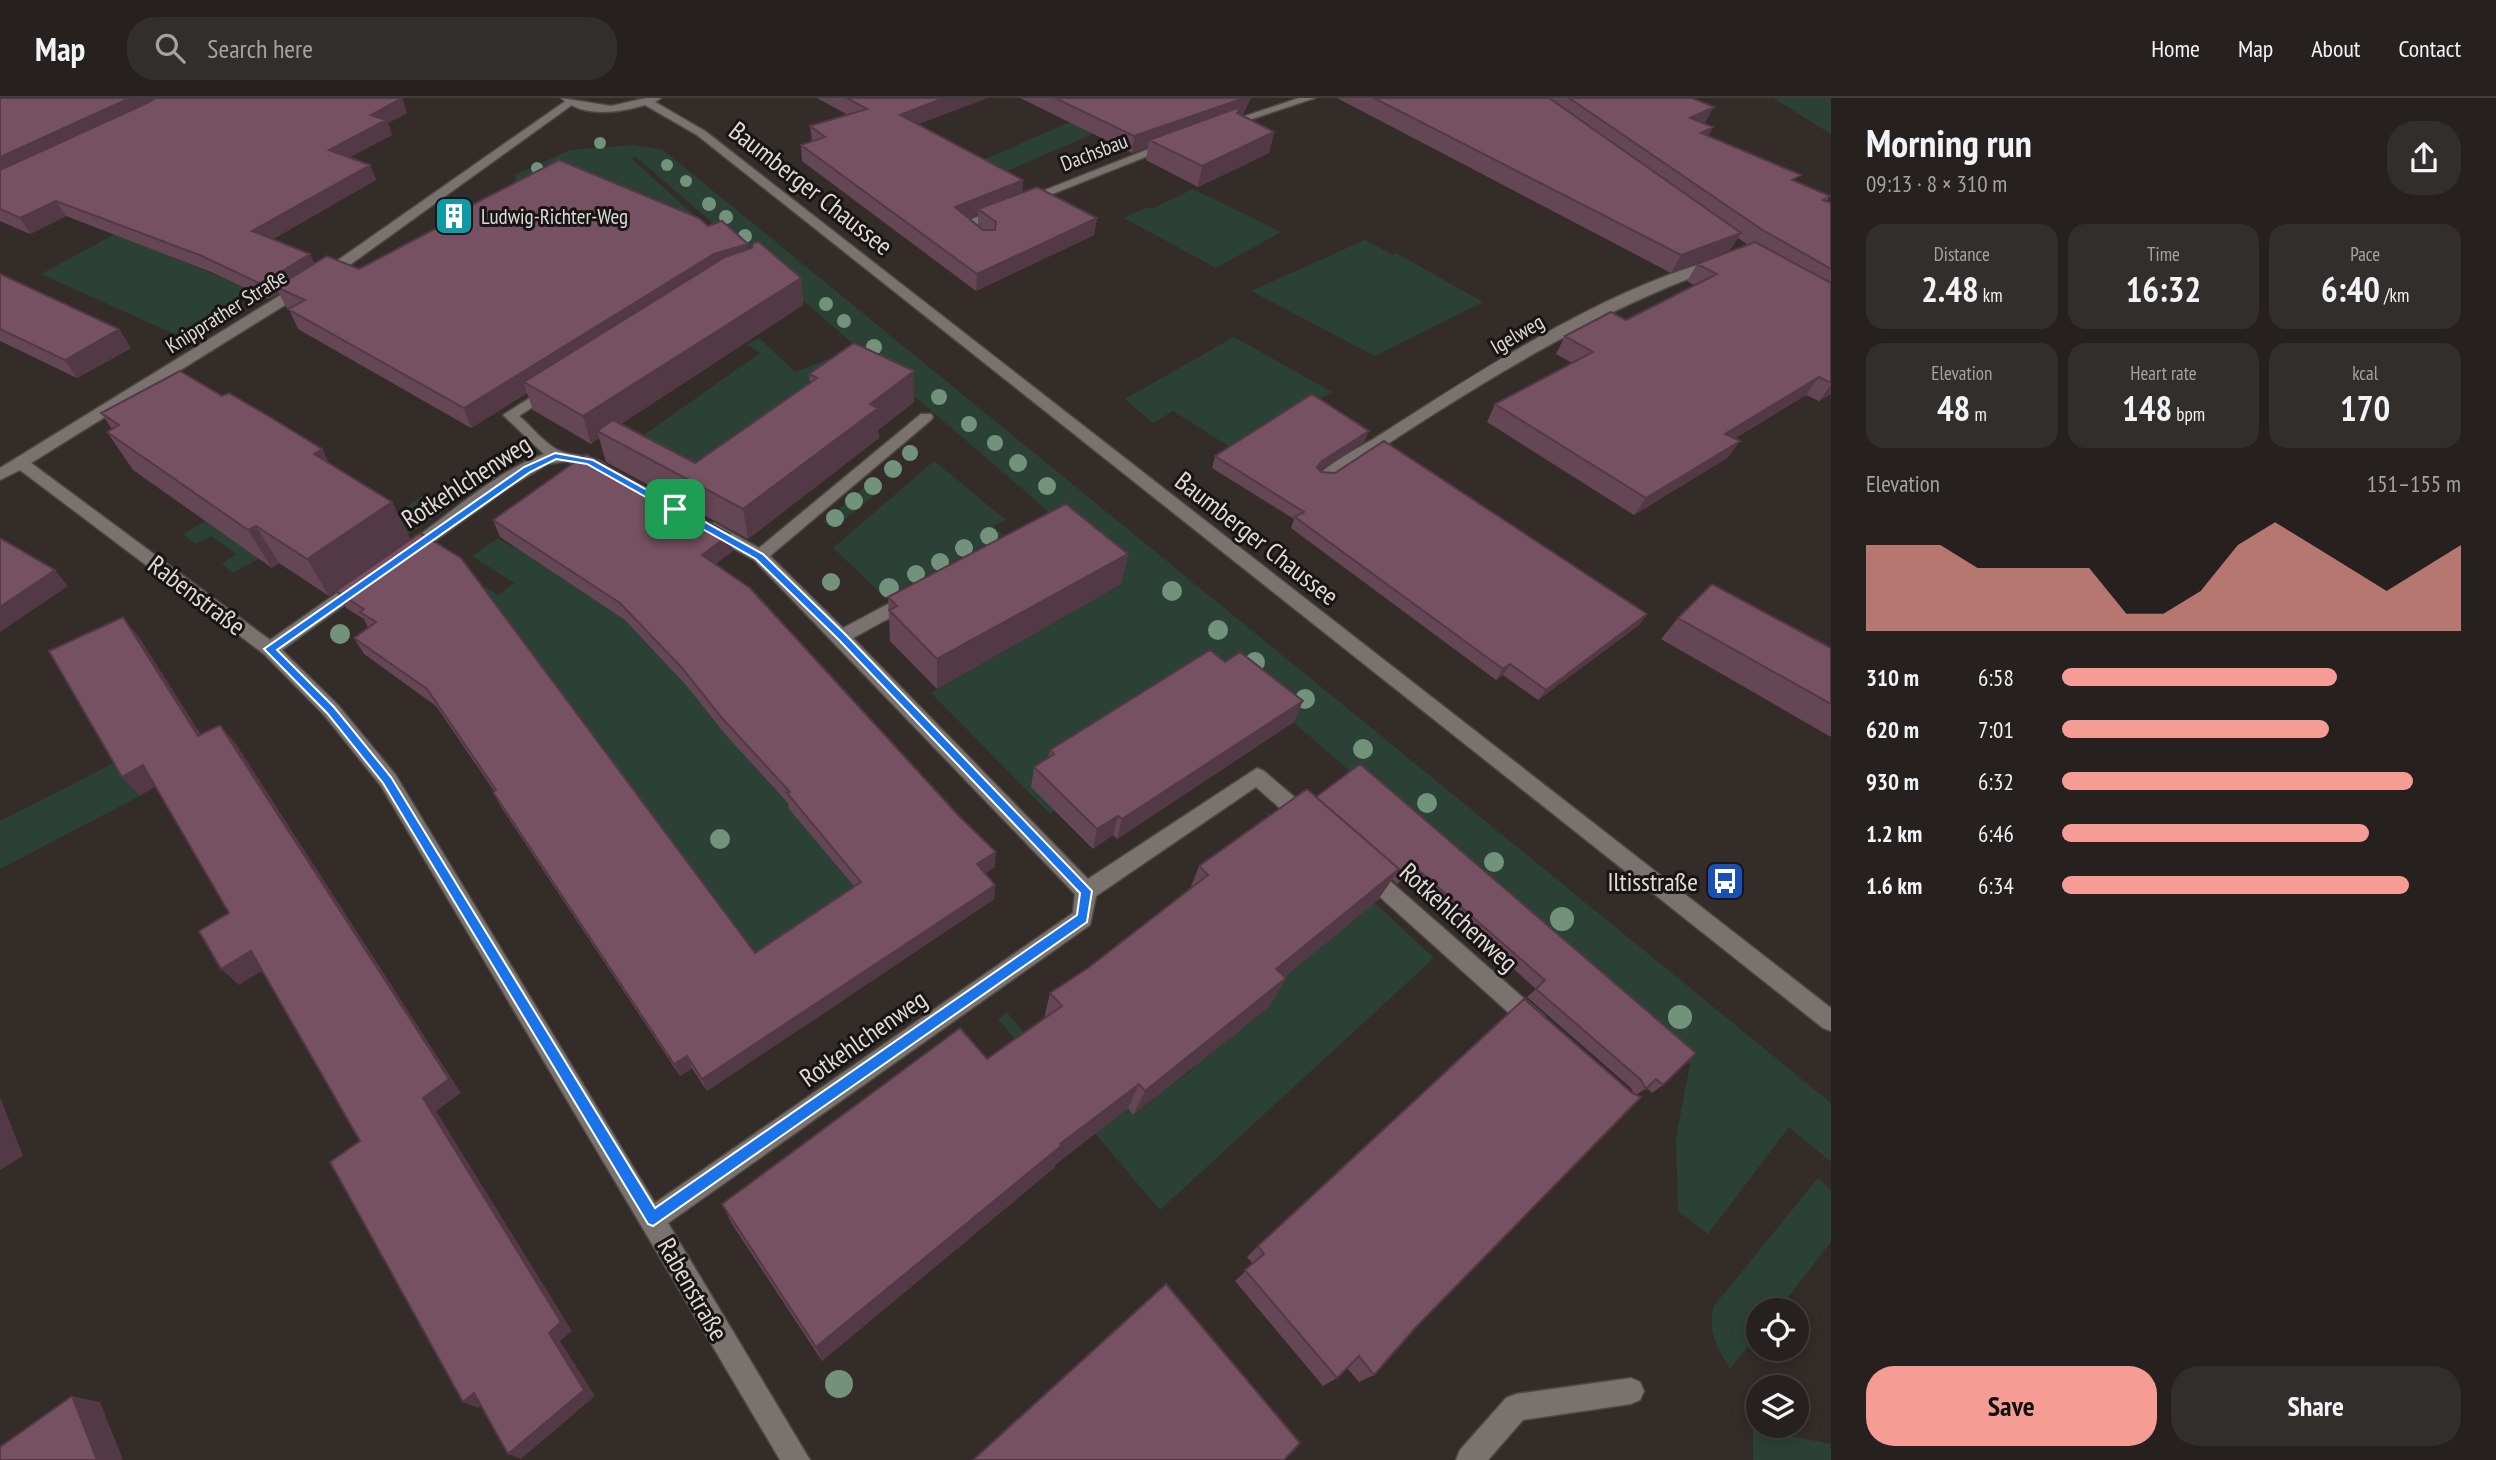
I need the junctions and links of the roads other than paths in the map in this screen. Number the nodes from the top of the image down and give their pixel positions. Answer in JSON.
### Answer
{"nodes":[{"id":1,"x":1310,"y":98,"type":"edge"},
{"id":2,"x":569,"y":100,"type":"edge"},
{"id":3,"x":652,"y":100,"type":"edge"},
{"id":4,"x":1206,"y":131,"type":"edge"},
{"id":5,"x":1184,"y":139,"type":"edge"},
{"id":6,"x":988,"y":242,"type":"edge"},
{"id":7,"x":1733,"y":257,"type":"edge"},
{"id":8,"x":566,"y":380,"type":"edge"},
{"id":9,"x":926,"y":416,"type":"dead end"},
{"id":10,"x":555,"y":456,"type":"junction"},
{"id":11,"x":20,"y":462,"type":"junction"},
{"id":12,"x":0,"y":475,"type":"edge"},
{"id":13,"x":614,"y":475,"type":"edge"},
{"id":14,"x":1324,"y":478,"type":"edge"},
{"id":15,"x":687,"y":516,"type":"edge"},
{"id":16,"x":760,"y":556,"type":"junction"},
{"id":17,"x":925,"y":591,"type":"edge"},
{"id":18,"x":841,"y":637,"type":"junction"},
{"id":19,"x":270,"y":649,"type":"junction"},
{"id":20,"x":1319,"y":831,"type":"edge"},
{"id":21,"x":1350,"y":858,"type":"edge"},
{"id":22,"x":1086,"y":891,"type":"junction"},
{"id":23,"x":1831,"y":1021,"type":"edge"},
{"id":24,"x":1548,"y":1033,"type":"edge"},
{"id":25,"x":653,"y":1219,"type":"junction"},
{"id":26,"x":1631,"y":1391,"type":"dead end"},
{"id":27,"x":796,"y":1460,"type":"edge"},
{"id":28,"x":1470,"y":1460,"type":"edge"}],
"edges":[{"from":1,"to":4,"type":"street"},
{"from":2,"to":3,"type":"street"},
{"from":2,"to":11,"type":"street","name":"Knipprather Straße"},
{"from":3,"to":23,"type":"street","name":"Baumberger Chaussee"},
{"from":5,"to":6,"type":"street","name":"Dachsbau"},
{"from":7,"to":14,"type":"street","name":"Igelweg"},
{"from":8,"to":10,"type":"street","name":"Rotkehlchenweg"},
{"from":9,"to":16,"type":"street"},
{"from":10,"to":13,"type":"street","name":"Rotkehlchenweg"},
{"from":10,"to":19,"type":"street","name":"Rotkehlchenweg"},
{"from":11,"to":12,"type":"street","name":"Knipprather Straße"},
{"from":11,"to":19,"type":"street","name":"Rabenstraße"},
{"from":15,"to":16,"type":"street"},
{"from":16,"to":18,"type":"street"},
{"from":17,"to":18,"type":"street"},
{"from":18,"to":22,"type":"street"},
{"from":19,"to":25,"type":"street","name":"Rabenstraße"},
{"from":20,"to":22,"type":"street"},
{"from":21,"to":24,"type":"street","name":"Rotkehlchenweg"},
{"from":22,"to":25,"type":"street","name":"Rotkehlchenweg"},
{"from":25,"to":27,"type":"street","name":"Rabenstraße"},
{"from":26,"to":28,"type":"street"}]}
